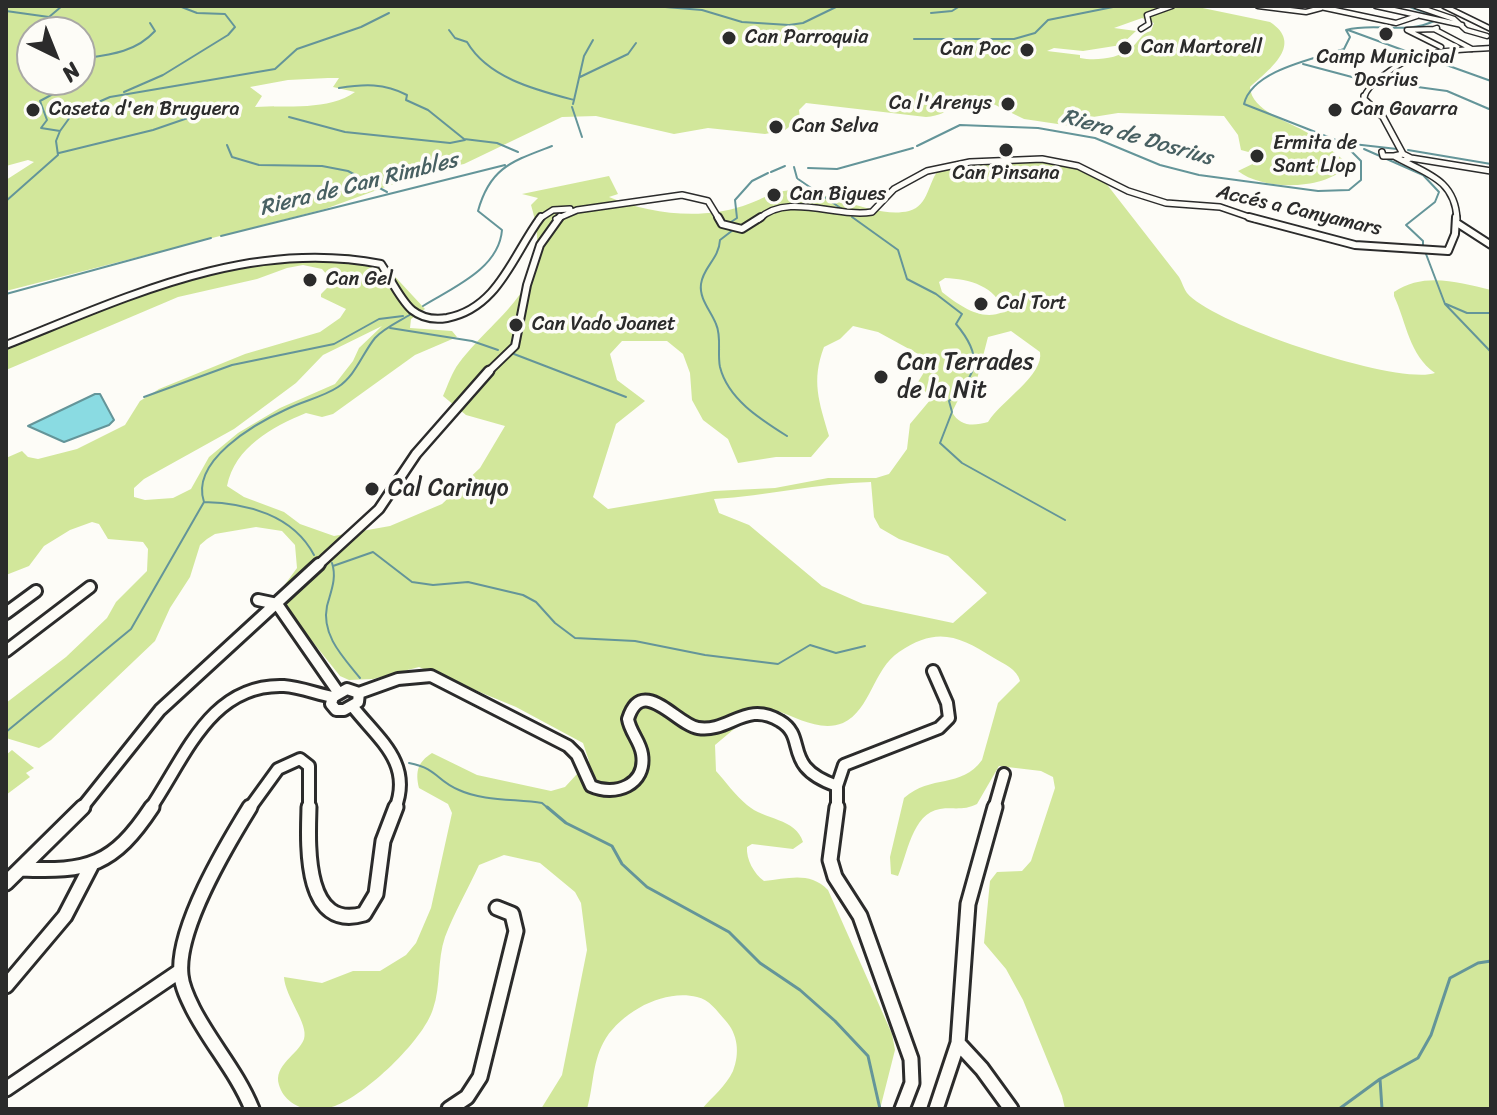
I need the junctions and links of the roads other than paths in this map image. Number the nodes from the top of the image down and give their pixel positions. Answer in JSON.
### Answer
{"nodes":[{"id":1,"x":1172,"y":6,"type":"edge"},
{"id":2,"x":1258,"y":6,"type":"edge"},
{"id":3,"x":1280,"y":6,"type":"edge"},
{"id":4,"x":1316,"y":6,"type":"edge"},
{"id":5,"x":1343,"y":6,"type":"edge"},
{"id":6,"x":1416,"y":6,"type":"edge"},
{"id":7,"x":1444,"y":6,"type":"edge"},
{"id":8,"x":1326,"y":7,"type":"edge"},
{"id":9,"x":1379,"y":7,"type":"edge"},
{"id":10,"x":1273,"y":8,"type":"junction"},
{"id":11,"x":1369,"y":12,"type":"junction"},
{"id":12,"x":1360,"y":16,"type":"junction"},
{"id":13,"x":1417,"y":16,"type":"junction"},
{"id":14,"x":1405,"y":20,"type":"junction"},
{"id":15,"x":1450,"y":24,"type":"junction"},
{"id":16,"x":1461,"y":25,"type":"junction"},
{"id":17,"x":1141,"y":29,"type":"dead end"},
{"id":18,"x":1434,"y":29,"type":"junction"},
{"id":19,"x":1489,"y":34,"type":"edge"},
{"id":20,"x":1470,"y":48,"type":"junction"},
{"id":21,"x":1491,"y":48,"type":"edge"},
{"id":22,"x":1382,"y":152,"type":"dead end"},
{"id":23,"x":1406,"y":158,"type":"junction"},
{"id":24,"x":1491,"y":171,"type":"edge"},
{"id":25,"x":577,"y":210,"type":"junction"},
{"id":26,"x":1457,"y":223,"type":"junction"},
{"id":27,"x":1491,"y":245,"type":"edge"},
{"id":28,"x":6,"y":345,"type":"edge"},
{"id":29,"x":90,"y":587,"type":"dead end"},
{"id":30,"x":36,"y":591,"type":"dead end"},
{"id":31,"x":258,"y":600,"type":"dead end"},
{"id":32,"x":277,"y":604,"type":"junction"},
{"id":33,"x":6,"y":613,"type":"edge"},
{"id":34,"x":6,"y":651,"type":"edge"},
{"id":35,"x":933,"y":671,"type":"dead end"},
{"id":36,"x":359,"y":693,"type":"junction"},
{"id":37,"x":336,"y":695,"type":"junction"},
{"id":38,"x":353,"y":707,"type":"junction"},
{"id":39,"x":1004,"y":774,"type":"dead end"},
{"id":40,"x":837,"y":786,"type":"junction"},
{"id":41,"x":91,"y":866,"type":"junction"},
{"id":42,"x":21,"y":869,"type":"junction"},
{"id":43,"x":6,"y":883,"type":"edge"},
{"id":44,"x":497,"y":908,"type":"dead end"},
{"id":45,"x":180,"y":971,"type":"junction"},
{"id":46,"x":6,"y":986,"type":"edge"},
{"id":47,"x":958,"y":1043,"type":"junction"},
{"id":48,"x":6,"y":1089,"type":"edge"},
{"id":49,"x":252,"y":1109,"type":"edge"},
{"id":50,"x":449,"y":1109,"type":"edge"},
{"id":51,"x":902,"y":1109,"type":"edge"},
{"id":52,"x":936,"y":1109,"type":"edge"},
{"id":53,"x":1011,"y":1109,"type":"edge"}],
"edges":[{"from":1,"to":17,"type":"street"},
{"from":2,"to":10,"type":"street"},
{"from":3,"to":10,"type":"street"},
{"from":4,"to":8,"type":"street"},
{"from":5,"to":11,"type":"street"},
{"from":6,"to":16,"type":"street"},
{"from":7,"to":19,"type":"street"},
{"from":8,"to":10,"type":"street"},
{"from":8,"to":12,"type":"street"},
{"from":9,"to":11,"type":"street"},
{"from":9,"to":13,"type":"street"},
{"from":11,"to":12,"type":"street"},
{"from":11,"to":14,"type":"street"},
{"from":12,"to":14,"type":"street"},
{"from":13,"to":14,"type":"street"},
{"from":13,"to":15,"type":"street"},
{"from":15,"to":16,"type":"street"},
{"from":15,"to":18,"type":"street"},
{"from":16,"to":19,"type":"street"},
{"from":18,"to":20,"type":"street"},
{"from":18,"to":20,"type":"street"},
{"from":20,"to":21,"type":"street"},
{"from":20,"to":23,"type":"street"},
{"from":22,"to":23,"type":"street"},
{"from":23,"to":24,"type":"street"},
{"from":23,"to":26,"type":"street"},
{"from":25,"to":26,"type":"street","name":"Accés a Canyamars"},
{"from":25,"to":28,"type":"street"},
{"from":25,"to":32,"type":"street"},
{"from":26,"to":27,"type":"street"},
{"from":29,"to":34,"type":"street"},
{"from":30,"to":33,"type":"street"},
{"from":31,"to":32,"type":"street"},
{"from":32,"to":37,"type":"street"},
{"from":32,"to":42,"type":"street"},
{"from":35,"to":40,"type":"street"},
{"from":36,"to":37,"type":"street"},
{"from":36,"to":38,"type":"street"},
{"from":36,"to":40,"type":"street"},
{"from":37,"to":38,"type":"street"},
{"from":37,"to":41,"type":"street"},
{"from":38,"to":45,"type":"street"},
{"from":39,"to":47,"type":"street"},
{"from":40,"to":51,"type":"street"},
{"from":41,"to":42,"type":"street"},
{"from":41,"to":46,"type":"street"},
{"from":42,"to":43,"type":"street"},
{"from":44,"to":50,"type":"street"},
{"from":45,"to":48,"type":"street"},
{"from":45,"to":49,"type":"street"},
{"from":47,"to":52,"type":"street"},
{"from":47,"to":53,"type":"street"}]}
